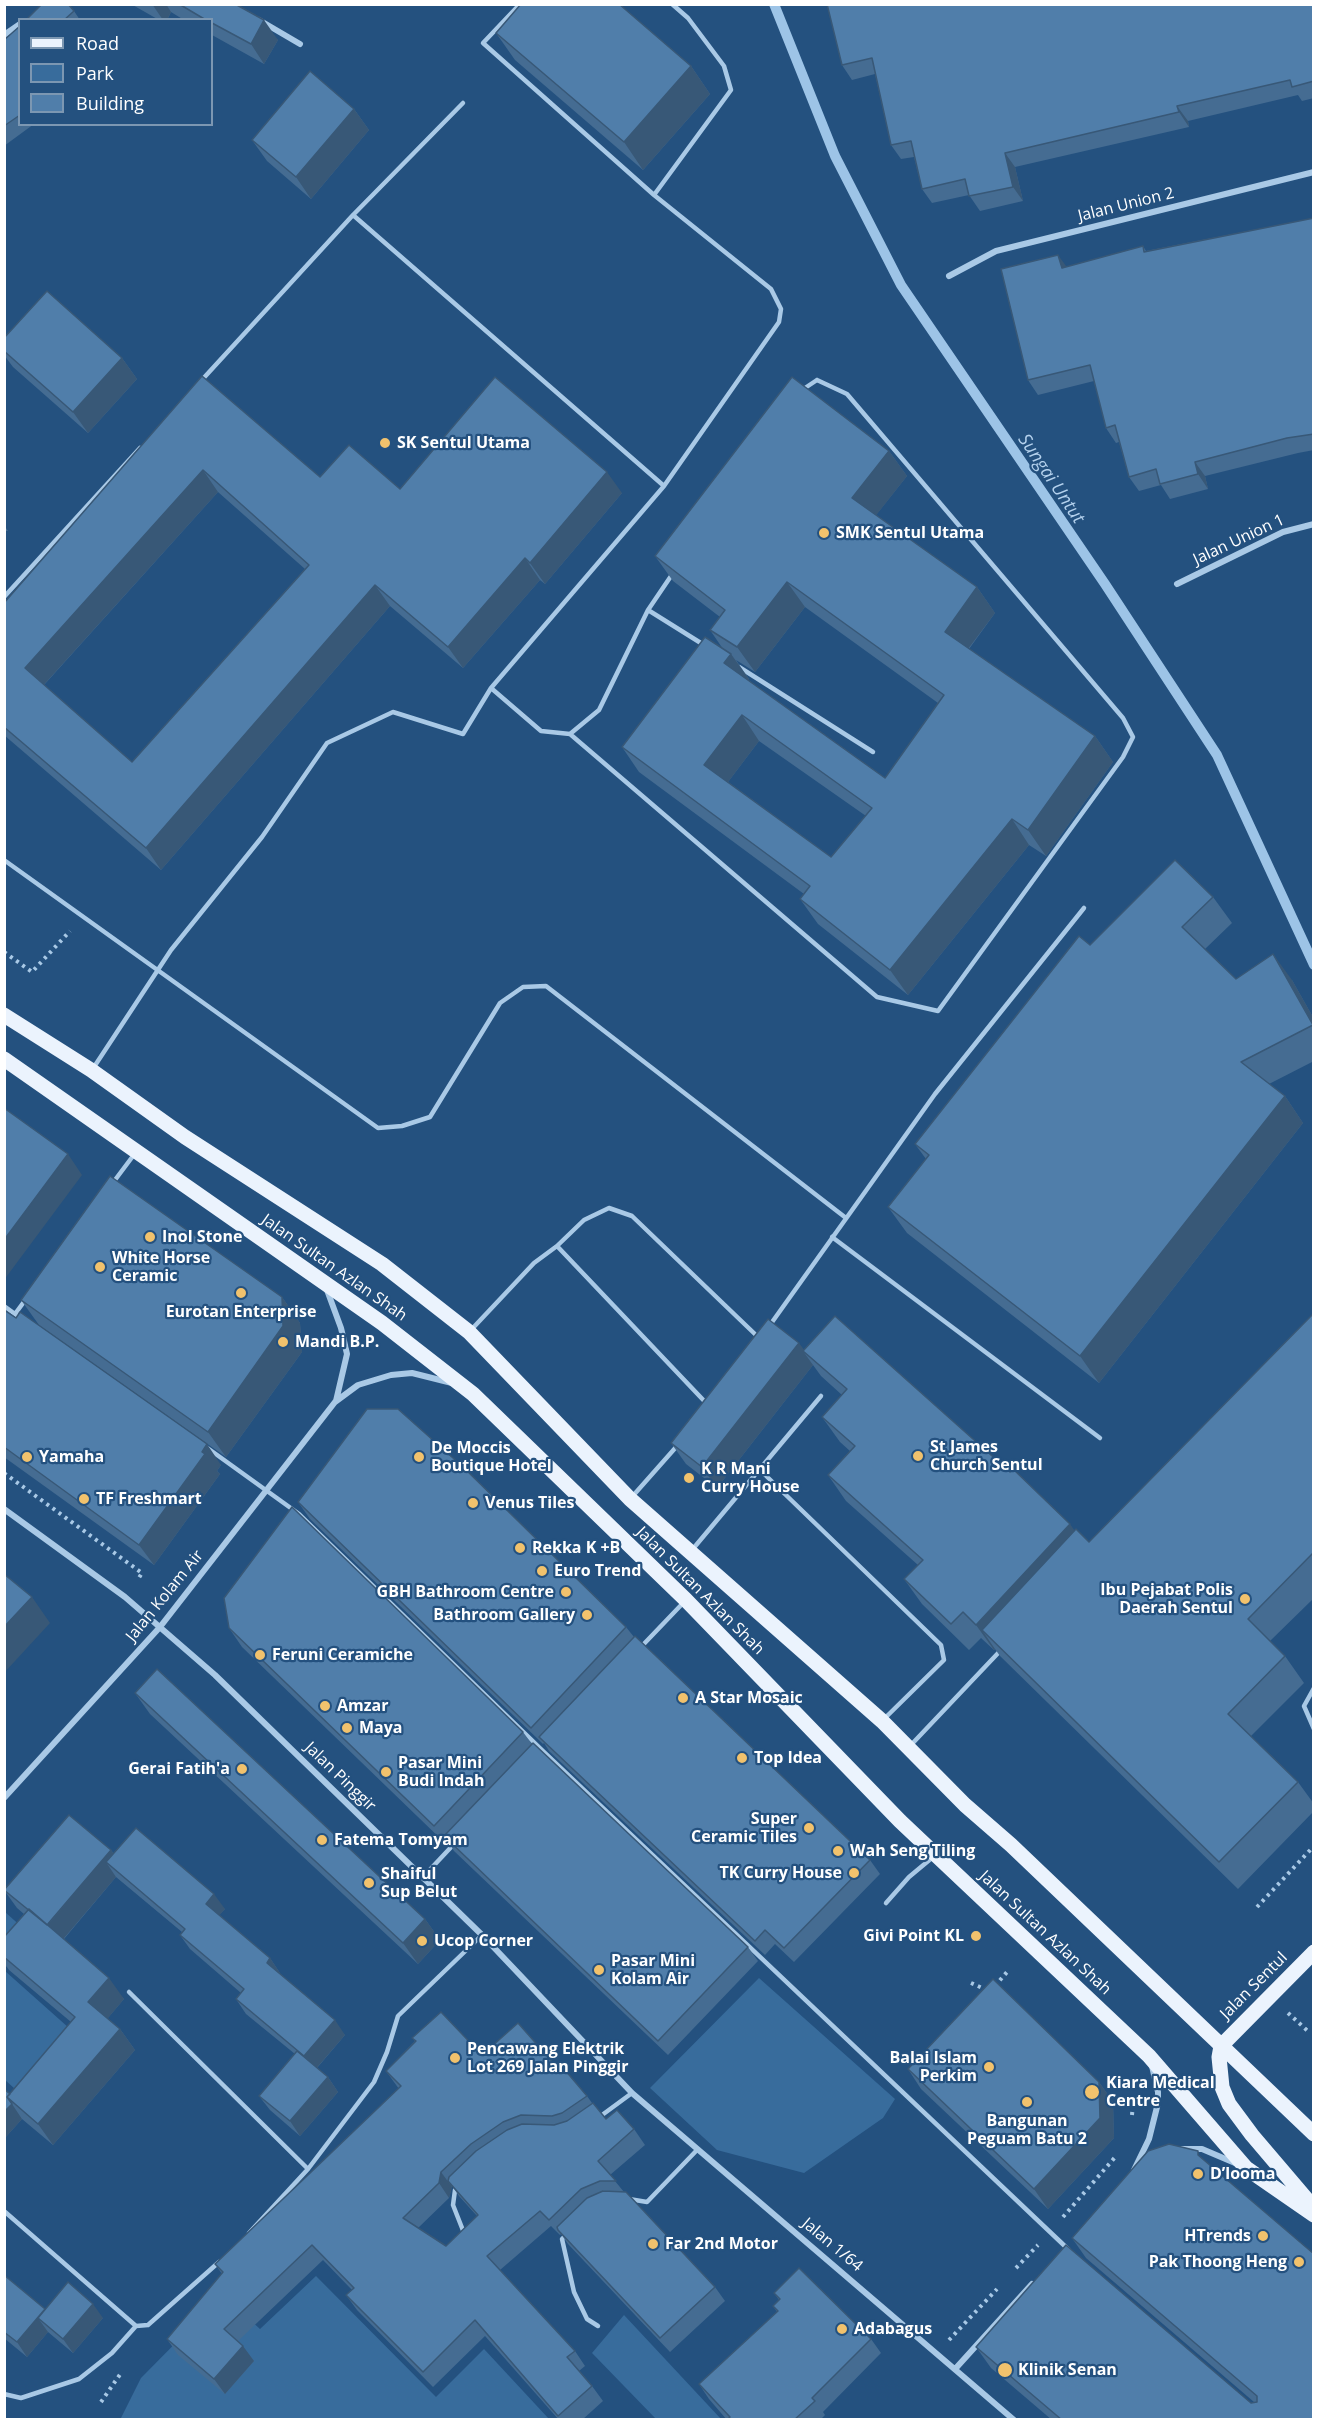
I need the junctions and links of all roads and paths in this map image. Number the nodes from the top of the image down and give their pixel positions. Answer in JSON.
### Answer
{"nodes":[{"id":1,"x":519,"y":4,"type":"edge"},
{"id":2,"x":672,"y":4,"type":"edge"},
{"id":3,"x":252,"y":16,"type":"edge"},
{"id":4,"x":18,"y":25,"type":"edge"},
{"id":5,"x":4,"y":34,"type":"edge"},
{"id":6,"x":300,"y":44,"type":"dead end"},
{"id":7,"x":463,"y":103,"type":"dead end"},
{"id":8,"x":1314,"y":172,"type":"edge"},
{"id":9,"x":654,"y":195,"type":"junction"},
{"id":10,"x":353,"y":215,"type":"junction"},
{"id":11,"x":949,"y":276,"type":"dead end"},
{"id":12,"x":192,"y":391,"type":"edge"},
{"id":13,"x":143,"y":444,"type":"edge"},
{"id":14,"x":664,"y":486,"type":"junction"},
{"id":15,"x":1314,"y":524,"type":"edge"},
{"id":16,"x":1177,"y":584,"type":"dead end"},
{"id":17,"x":4,"y":597,"type":"edge"},
{"id":18,"x":648,"y":610,"type":"junction"},
{"id":19,"x":706,"y":647,"type":"edge"},
{"id":20,"x":736,"y":665,"type":"edge"},
{"id":21,"x":491,"y":688,"type":"junction"},
{"id":22,"x":570,"y":734,"type":"junction"},
{"id":23,"x":873,"y":752,"type":"dead end"},
{"id":24,"x":4,"y":860,"type":"edge"},
{"id":25,"x":1084,"y":908,"type":"dead end"},
{"id":26,"x":83,"y":918,"type":"junction"},
{"id":27,"x":4,"y":952,"type":"edge"},
{"id":28,"x":158,"y":969,"type":"junction"},
{"id":29,"x":4,"y":1015,"type":"edge"},
{"id":30,"x":4,"y":1059,"type":"edge"},
{"id":31,"x":92,"y":1071,"type":"junction"},
{"id":32,"x":137,"y":1150,"type":"junction"},
{"id":33,"x":110,"y":1186,"type":"edge"},
{"id":34,"x":846,"y":1218,"type":"junction"},
{"id":35,"x":832,"y":1237,"type":"junction"},
{"id":36,"x":557,"y":1246,"type":"junction"},
{"id":37,"x":325,"y":1284,"type":"junction"},
{"id":38,"x":28,"y":1295,"type":"edge"},
{"id":39,"x":4,"y":1306,"type":"edge"},
{"id":40,"x":15,"y":1314,"type":"junction"},
{"id":41,"x":25,"y":1320,"type":"edge"},
{"id":42,"x":469,"y":1332,"type":"junction"},
{"id":43,"x":760,"y":1339,"type":"junction"},
{"id":44,"x":754,"y":1348,"type":"edge"},
{"id":45,"x":473,"y":1394,"type":"junction"},
{"id":46,"x":821,"y":1396,"type":"edge"},
{"id":47,"x":717,"y":1400,"type":"edge"},
{"id":48,"x":336,"y":1402,"type":"junction"},
{"id":49,"x":1100,"y":1438,"type":"dead end"},
{"id":50,"x":682,"y":1441,"type":"edge"},
{"id":51,"x":199,"y":1442,"type":"edge"},
{"id":52,"x":758,"y":1468,"type":"junction"},
{"id":53,"x":4,"y":1473,"type":"edge"},
{"id":54,"x":267,"y":1489,"type":"junction"},
{"id":55,"x":630,"y":1499,"type":"junction"},
{"id":56,"x":4,"y":1509,"type":"edge"},
{"id":57,"x":690,"y":1552,"type":"junction"},
{"id":58,"x":125,"y":1597,"type":"junction"},
{"id":59,"x":686,"y":1600,"type":"junction"},
{"id":60,"x":160,"y":1627,"type":"junction"},
{"id":61,"x":1008,"y":1643,"type":"edge"},
{"id":62,"x":638,"y":1650,"type":"edge"},
{"id":63,"x":1314,"y":1688,"type":"edge"},
{"id":64,"x":882,"y":1721,"type":"junction"},
{"id":65,"x":1314,"y":1729,"type":"edge"},
{"id":66,"x":550,"y":1742,"type":"edge"},
{"id":67,"x":908,"y":1748,"type":"junction"},
{"id":68,"x":543,"y":1751,"type":"junction"},
{"id":69,"x":534,"y":1759,"type":"edge"},
{"id":70,"x":4,"y":1798,"type":"edge"},
{"id":71,"x":462,"y":1836,"type":"edge"},
{"id":72,"x":1314,"y":1846,"type":"edge"},
{"id":73,"x":936,"y":1855,"type":"junction"},
{"id":74,"x":423,"y":1877,"type":"junction"},
{"id":75,"x":886,"y":1903,"type":"dead end"},
{"id":76,"x":1257,"y":1907,"type":"dead end"},
{"id":77,"x":482,"y":1935,"type":"junction"},
{"id":78,"x":1314,"y":1952,"type":"edge"},
{"id":79,"x":1007,"y":1972,"type":"dead end"},
{"id":80,"x":971,"y":1983,"type":"dead end"},
{"id":81,"x":129,"y":1992,"type":"dead end"},
{"id":82,"x":1284,"y":2010,"type":"dead end"},
{"id":83,"x":1310,"y":2032,"type":"dead end"},
{"id":84,"x":1221,"y":2046,"type":"junction"},
{"id":85,"x":1149,"y":2056,"type":"junction"},
{"id":86,"x":632,"y":2093,"type":"junction"},
{"id":87,"x":593,"y":2122,"type":"edge"},
{"id":88,"x":1314,"y":2134,"type":"edge"},
{"id":89,"x":697,"y":2150,"type":"junction"},
{"id":90,"x":1171,"y":2152,"type":"edge"},
{"id":91,"x":1143,"y":2167,"type":"edge"},
{"id":92,"x":1246,"y":2168,"type":"junction"},
{"id":93,"x":308,"y":2169,"type":"junction"},
{"id":94,"x":462,"y":2183,"type":"edge"},
{"id":95,"x":619,"y":2199,"type":"edge"},
{"id":96,"x":1314,"y":2208,"type":"edge"},
{"id":97,"x":4,"y":2211,"type":"edge"},
{"id":98,"x":1314,"y":2215,"type":"edge"},
{"id":99,"x":570,"y":2231,"type":"edge"},
{"id":100,"x":464,"y":2233,"type":"edge"},
{"id":101,"x":244,"y":2237,"type":"edge"},
{"id":102,"x":1073,"y":2239,"type":"edge"},
{"id":103,"x":1066,"y":2247,"type":"junction"},
{"id":104,"x":1058,"y":2255,"type":"edge"},
{"id":105,"x":1077,"y":2257,"type":"edge"},
{"id":106,"x":222,"y":2259,"type":"edge"},
{"id":107,"x":1034,"y":2281,"type":"edge"},
{"id":108,"x":136,"y":2326,"type":"junction"},
{"id":109,"x":598,"y":2326,"type":"dead end"},
{"id":110,"x":956,"y":2368,"type":"junction"},
{"id":111,"x":4,"y":2394,"type":"edge"},
{"id":112,"x":1014,"y":2420,"type":"edge"}],
"edges":[{"from":1,"to":9,"type":"lane"},
{"from":2,"to":9,"type":"lane"},
{"from":3,"to":6,"type":"street"},
{"from":4,"to":5,"type":"street"},
{"from":7,"to":10,"type":"lane"},
{"from":8,"to":11,"type":"street","name":"Jalan Union 2"},
{"from":9,"to":14,"type":"lane"},
{"from":10,"to":12,"type":"lane"},
{"from":10,"to":14,"type":"lane"},
{"from":13,"to":17,"type":"lane"},
{"from":14,"to":21,"type":"lane"},
{"from":15,"to":16,"type":"street","name":"Jalan Union 1"},
{"from":18,"to":19,"type":"lane"},
{"from":18,"to":22,"type":"lane"},
{"from":18,"to":22,"type":"lane"},
{"from":20,"to":23,"type":"lane"},
{"from":21,"to":22,"type":"lane"},
{"from":21,"to":28,"type":"lane"},
{"from":24,"to":26,"type":"lane"},
{"from":25,"to":34,"type":"lane"},
{"from":26,"to":27,"type":"path"},
{"from":26,"to":28,"type":"lane"},
{"from":28,"to":31,"type":"lane"},
{"from":28,"to":34,"type":"lane"},
{"from":29,"to":31,"type":"main road","name":"Jalan Sultan Azlan Shah"},
{"from":30,"to":32,"type":"main road","name":"Jalan Sultan Azlan Shah"},
{"from":31,"to":42,"type":"main road","name":"Jalan Sultan Azlan Shah"},
{"from":32,"to":33,"type":"lane"},
{"from":32,"to":37,"type":"main road","name":"Jalan Sultan Azlan Shah"},
{"from":34,"to":35,"type":"lane"},
{"from":35,"to":43,"type":"lane"},
{"from":35,"to":49,"type":"lane"},
{"from":36,"to":42,"type":"lane"},
{"from":36,"to":43,"type":"lane"},
{"from":36,"to":47,"type":"lane"},
{"from":37,"to":45,"type":"main road","name":"Jalan Sultan Azlan Shah"},
{"from":37,"to":48,"type":"street","name":"Jalan Kolam Air"},
{"from":38,"to":40,"type":"lane"},
{"from":39,"to":40,"type":"lane"},
{"from":40,"to":41,"type":"lane"},
{"from":42,"to":55,"type":"main road","name":"Jalan Sultan Azlan Shah"},
{"from":43,"to":44,"type":"lane"},
{"from":45,"to":48,"type":"street","name":"Jalan Kolam Air"},
{"from":45,"to":59,"type":"main road","name":"Jalan Sultan Azlan Shah"},
{"from":46,"to":52,"type":"lane"},
{"from":48,"to":54,"type":"street","name":"Jalan Kolam Air"},
{"from":50,"to":55,"type":"lane"},
{"from":51,"to":54,"type":"lane"},
{"from":52,"to":57,"type":"lane"},
{"from":52,"to":64,"type":"lane"},
{"from":53,"to":58,"type":"path"},
{"from":54,"to":60,"type":"street","name":"Jalan Kolam Air"},
{"from":54,"to":68,"type":"lane"},
{"from":55,"to":57,"type":"main road","name":"Jalan Sultan Azlan Shah"},
{"from":56,"to":58,"type":"street","name":"Jalan Pinggir"},
{"from":57,"to":64,"type":"main road","name":"Jalan Sultan Azlan Shah"},
{"from":58,"to":60,"type":"street","name":"Jalan Pinggir"},
{"from":59,"to":62,"type":"lane"},
{"from":59,"to":73,"type":"main road","name":"Jalan Sultan Azlan Shah"},
{"from":60,"to":70,"type":"street","name":"Jalan Kolam Air"},
{"from":60,"to":74,"type":"street","name":"Jalan Pinggir"},
{"from":61,"to":67,"type":"lane"},
{"from":63,"to":65,"type":"lane"},
{"from":64,"to":67,"type":"main road","name":"Jalan Sultan Azlan Shah"},
{"from":66,"to":68,"type":"lane"},
{"from":67,"to":84,"type":"main road","name":"Jalan Sultan Azlan Shah"},
{"from":68,"to":69,"type":"lane"},
{"from":68,"to":103,"type":"lane"},
{"from":71,"to":74,"type":"lane"},
{"from":72,"to":76,"type":"path"},
{"from":73,"to":75,"type":"lane"},
{"from":73,"to":85,"type":"main road","name":"Jalan Sultan Azlan Shah"},
{"from":74,"to":77,"type":"street","name":"Jalan Pinggir"},
{"from":77,"to":86,"type":"street","name":"Jalan Pinggir"},
{"from":77,"to":93,"type":"lane"},
{"from":78,"to":84,"type":"main road","name":"Jalan Sentul"},
{"from":79,"to":80,"type":"path"},
{"from":81,"to":93,"type":"lane"},
{"from":82,"to":83,"type":"path"},
{"from":84,"to":88,"type":"main road","name":"Jalan Sultan Azlan Shah"},
{"from":84,"to":96,"type":"main road"},
{"from":85,"to":91,"type":"street"},
{"from":85,"to":92,"type":"main road","name":"Jalan Sultan Azlan Shah"},
{"from":86,"to":87,"type":"lane"},
{"from":86,"to":89,"type":"street","name":"Jalan 1/64"},
{"from":89,"to":95,"type":"lane"},
{"from":89,"to":110,"type":"street","name":"Jalan 1/64"},
{"from":90,"to":92,"type":"street"},
{"from":92,"to":98,"type":"main road","name":"Jalan Sultan Azlan Shah"},
{"from":93,"to":101,"type":"lane"},
{"from":94,"to":100,"type":"lane"},
{"from":97,"to":108,"type":"lane"},
{"from":99,"to":109,"type":"lane"},
{"from":102,"to":103,"type":"street"},
{"from":103,"to":104,"type":"street"},
{"from":103,"to":105,"type":"lane"},
{"from":106,"to":108,"type":"lane"},
{"from":107,"to":110,"type":"street"},
{"from":108,"to":111,"type":"lane"},
{"from":110,"to":112,"type":"street","name":"Jalan 1/64"}]}
